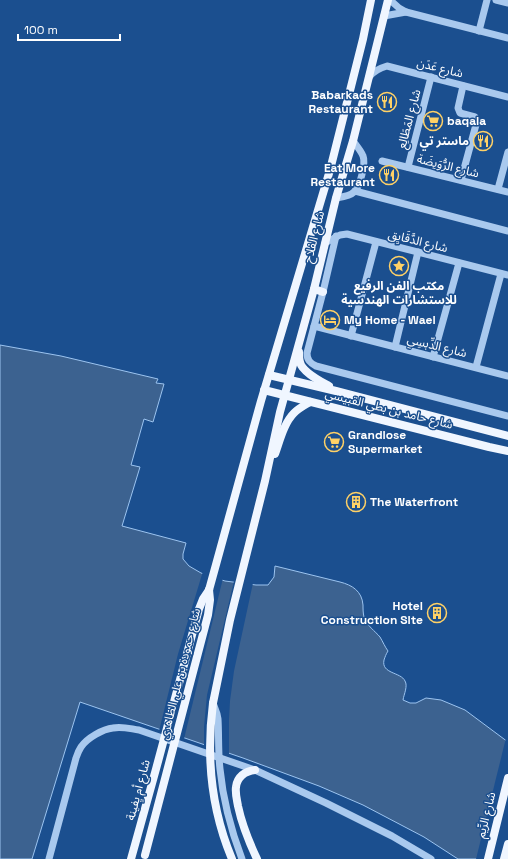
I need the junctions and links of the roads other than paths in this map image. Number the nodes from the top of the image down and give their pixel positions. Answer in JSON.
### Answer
{"nodes":[{"id":1,"x":371,"y":0,"type":"edge"},
{"id":2,"x":389,"y":0,"type":"edge"},
{"id":3,"x":487,"y":0,"type":"edge"},
{"id":4,"x":496,"y":0,"type":"edge"},
{"id":5,"x":508,"y":3,"type":"edge"},
{"id":6,"x":406,"y":12,"type":"junction"},
{"id":7,"x":384,"y":16,"type":"junction"},
{"id":8,"x":479,"y":31,"type":"junction"},
{"id":9,"x":508,"y":38,"type":"edge"},
{"id":10,"x":369,"y":77,"type":"junction"},
{"id":11,"x":431,"y":77,"type":"junction"},
{"id":12,"x":463,"y":86,"type":"junction"},
{"id":13,"x":508,"y":97,"type":"edge"},
{"id":14,"x":353,"y":141,"type":"junction"},
{"id":15,"x":508,"y":152,"type":"edge"},
{"id":16,"x":382,"y":161,"type":"dead end"},
{"id":17,"x":408,"y":167,"type":"junction"},
{"id":18,"x":461,"y":180,"type":"junction"},
{"id":19,"x":498,"y":189,"type":"junction"},
{"id":20,"x":355,"y":191,"type":"junction"},
{"id":21,"x":508,"y":192,"type":"edge"},
{"id":22,"x":336,"y":198,"type":"junction"},
{"id":23,"x":508,"y":231,"type":"edge"},
{"id":24,"x":336,"y":236,"type":"junction"},
{"id":25,"x":376,"y":242,"type":"junction"},
{"id":26,"x":325,"y":243,"type":"junction"},
{"id":27,"x":418,"y":252,"type":"junction"},
{"id":28,"x":459,"y":263,"type":"junction"},
{"id":29,"x":505,"y":274,"type":"edge"},
{"id":30,"x":314,"y":289,"type":"junction"},
{"id":31,"x":323,"y":292,"type":"junction"},
{"id":32,"x":314,"y":326,"type":"junction"},
{"id":33,"x":351,"y":336,"type":"junction"},
{"id":34,"x":299,"y":345,"type":"junction"},
{"id":35,"x":395,"y":347,"type":"junction"},
{"id":36,"x":433,"y":357,"type":"junction"},
{"id":37,"x":476,"y":367,"type":"junction"},
{"id":38,"x":269,"y":375,"type":"junction"},
{"id":39,"x":508,"y":376,"type":"edge"},
{"id":40,"x":289,"y":380,"type":"junction"},
{"id":41,"x":264,"y":390,"type":"junction"},
{"id":42,"x":336,"y":391,"type":"junction"},
{"id":43,"x":285,"y":395,"type":"junction"},
{"id":44,"x":310,"y":402,"type":"junction"},
{"id":45,"x":508,"y":416,"type":"edge"},
{"id":46,"x":508,"y":436,"type":"edge"},
{"id":47,"x":508,"y":452,"type":"edge"},
{"id":48,"x":241,"y":472,"type":"joint"},
{"id":49,"x":265,"y":481,"type":"junction"},
{"id":50,"x":209,"y":590,"type":"junction"},
{"id":51,"x":213,"y":703,"type":"junction"},
{"id":52,"x":167,"y":740,"type":"junction"},
{"id":53,"x":255,"y":770,"type":"junction"},
{"id":54,"x":508,"y":778,"type":"edge"},
{"id":55,"x":508,"y":844,"type":"edge"},
{"id":56,"x":144,"y":858,"type":"edge"},
{"id":57,"x":49,"y":859,"type":"edge"},
{"id":58,"x":131,"y":859,"type":"edge"},
{"id":59,"x":135,"y":859,"type":"edge"},
{"id":60,"x":232,"y":859,"type":"edge"},
{"id":61,"x":242,"y":859,"type":"edge"},
{"id":62,"x":257,"y":859,"type":"edge"},
{"id":63,"x":431,"y":859,"type":"edge"},
{"id":64,"x":488,"y":859,"type":"edge"},
{"id":65,"x":504,"y":859,"type":"edge"}],
"edges":[{"from":1,"to":38,"type":"main road","name":"شارع الفلاح"},
{"from":2,"to":6,"type":"street"},
{"from":2,"to":7,"type":"main road","name":"شارع الفلاح"},
{"from":3,"to":8,"type":"street"},
{"from":4,"to":5,"type":"street"},
{"from":6,"to":7,"type":"street"},
{"from":6,"to":8,"type":"street"},
{"from":7,"to":10,"type":"main road","name":"شارع الفلاح"},
{"from":8,"to":9,"type":"street"},
{"from":10,"to":11,"type":"street","name":"شارع عَدَن"},
{"from":10,"to":14,"type":"main road","name":"شارع الفلاح"},
{"from":11,"to":12,"type":"street","name":"شارع عَدَن"},
{"from":11,"to":17,"type":"street","name":"شارع المَطَالِع"},
{"from":12,"to":13,"type":"street","name":"شارع عَدَن"},
{"from":12,"to":18,"type":"street"},
{"from":14,"to":20,"type":"street"},
{"from":14,"to":22,"type":"main road","name":"شارع الفلاح"},
{"from":15,"to":19,"type":"street"},
{"from":16,"to":17,"type":"street","name":"شارع الرُّوَيضَة"},
{"from":17,"to":18,"type":"street","name":"شارع الرُّوَيضَة"},
{"from":18,"to":19,"type":"street","name":"شارع الرُّوَيضَة"},
{"from":19,"to":21,"type":"street","name":"شارع الرُّوَيضَة"},
{"from":20,"to":22,"type":"street"},
{"from":20,"to":23,"type":"street"},
{"from":22,"to":26,"type":"main road","name":"شارع الفلاح"},
{"from":24,"to":25,"type":"street","name":"شارع الدَّقَايِق"},
{"from":24,"to":26,"type":"street"},
{"from":24,"to":31,"type":"street"},
{"from":25,"to":27,"type":"street","name":"شارع الدَّقَايِق"},
{"from":25,"to":33,"type":"street"},
{"from":26,"to":30,"type":"main road","name":"شارع الفلاح"},
{"from":27,"to":28,"type":"street","name":"شارع الدَّقَايِق"},
{"from":27,"to":35,"type":"street"},
{"from":28,"to":29,"type":"street","name":"شارع الدَّقَايِق"},
{"from":28,"to":36,"type":"street"},
{"from":29,"to":37,"type":"street"},
{"from":30,"to":31,"type":"main road"},
{"from":30,"to":34,"type":"main road","name":"شارع الفلاح"},
{"from":31,"to":32,"type":"street"},
{"from":32,"to":33,"type":"street","name":"شارع الدِّبسِي"},
{"from":32,"to":45,"type":"street"},
{"from":33,"to":35,"type":"street","name":"شارع الدِّبسِي"},
{"from":34,"to":40,"type":"main road","name":"شارع الفلاح"},
{"from":34,"to":42,"type":"main road"},
{"from":35,"to":36,"type":"street","name":"شارع الدِّبسِي"},
{"from":36,"to":37,"type":"street","name":"شارع الدِّبسِي"},
{"from":37,"to":39,"type":"street","name":"شارع الدِّبسِي"},
{"from":38,"to":40,"type":"main road","name":"شارع حامد بن بطي القبيسي"},
{"from":38,"to":41,"type":"main road","name":"شارع الفلاح"},
{"from":40,"to":42,"type":"main road","name":"شارع حامد بن بطي القبيسي"},
{"from":40,"to":43,"type":"main road","name":"شارع الفلاح"},
{"from":41,"to":43,"type":"main road","name":"شارع حامد بن بطي القبيسي"},
{"from":41,"to":48,"type":"main road","name":"شارع الفلاح"},
{"from":42,"to":46,"type":"main road","name":"شارع حامد بن بطي القبيسي"},
{"from":43,"to":44,"type":"main road","name":"شارع حامد بن بطي القبيسي"},
{"from":43,"to":49,"type":"main road","name":"شارع الفلاح"},
{"from":44,"to":47,"type":"main road","name":"شارع حامد بن بطي القبيسي"},
{"from":44,"to":49,"type":"main road"},
{"from":48,"to":50,"type":"main road","name":"شارع حمودة بن علي الظاهري"},
{"from":49,"to":51,"type":"main road"},
{"from":50,"to":56,"type":"main road","name":"شارع حمودة بن علي الظاهري","bridge":true},
{"from":50,"to":58,"type":"main road","name":"شارع أم يِفينة","bridge":true},
{"from":51,"to":60,"type":"main road","bridge":true},
{"from":51,"to":61,"type":"street","bridge":true},
{"from":52,"to":53,"type":"street"},
{"from":52,"to":57,"type":"street"},
{"from":52,"to":59,"type":"street","name":"شارع حمودة بن علي الظاهري"},
{"from":53,"to":62,"type":"main road"},
{"from":53,"to":63,"type":"street"},
{"from":54,"to":64,"type":"main road","name":"شارع الرِّيم"},
{"from":55,"to":65,"type":"main road"}]}
